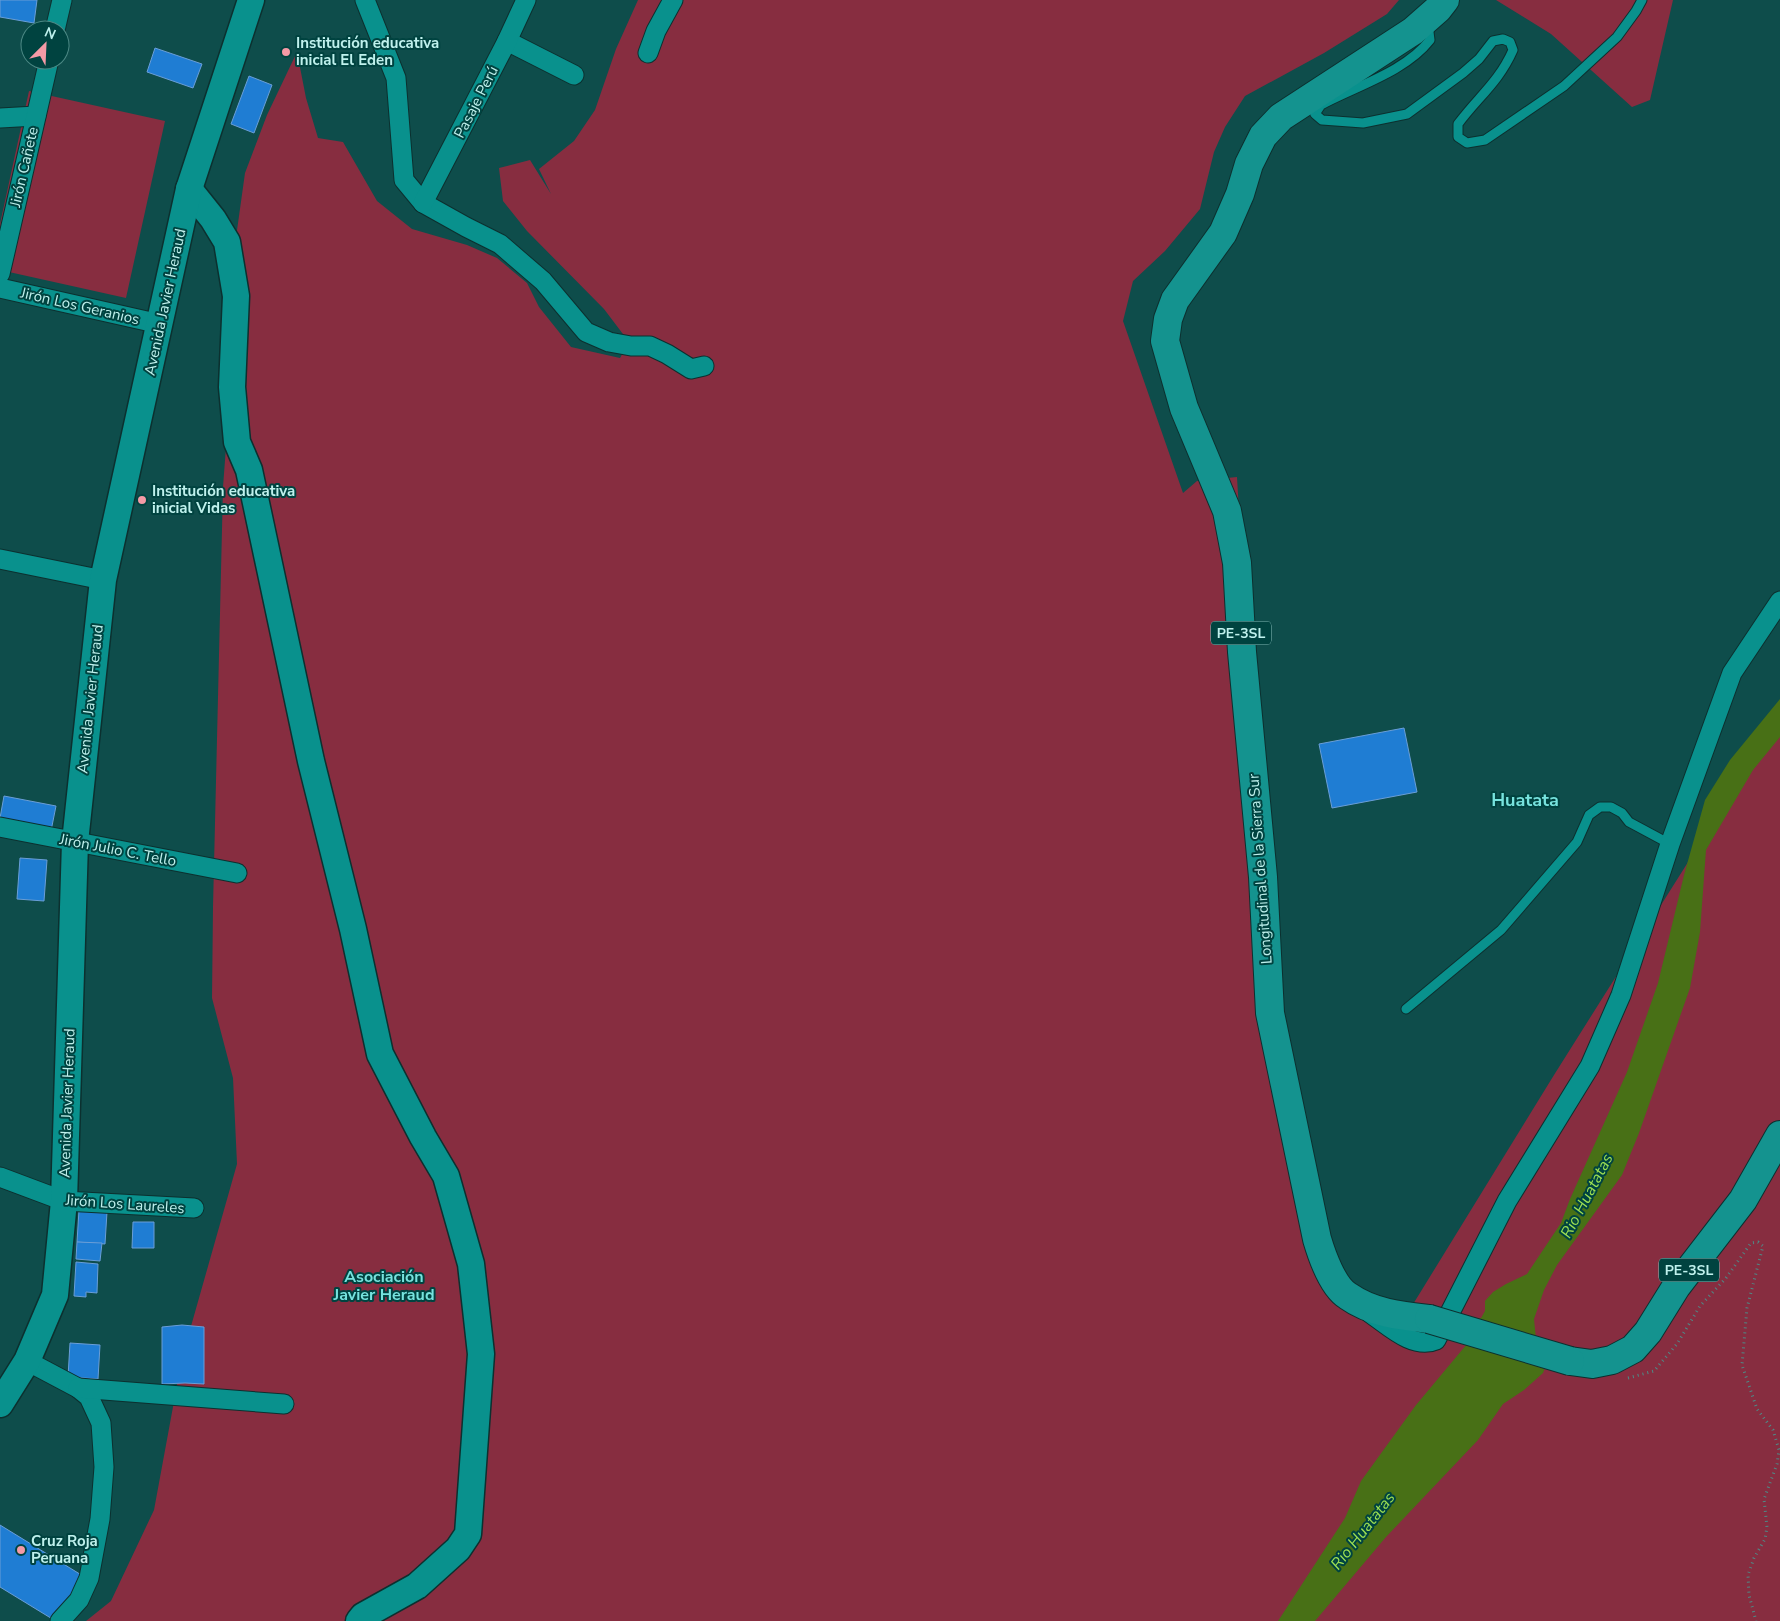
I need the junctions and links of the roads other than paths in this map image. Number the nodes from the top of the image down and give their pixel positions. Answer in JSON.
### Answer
{"nodes":[{"id":1,"x":62,"y":0,"type":"edge"},
{"id":2,"x":252,"y":0,"type":"edge"},
{"id":3,"x":364,"y":0,"type":"edge"},
{"id":4,"x":526,"y":0,"type":"edge"},
{"id":5,"x":673,"y":0,"type":"edge"},
{"id":6,"x":1642,"y":0,"type":"edge"},
{"id":7,"x":1436,"y":10,"type":"edge"},
{"id":8,"x":57,"y":20,"type":"edge"},
{"id":9,"x":508,"y":41,"type":"junction"},
{"id":10,"x":648,"y":53,"type":"dead end"},
{"id":11,"x":47,"y":70,"type":"edge"},
{"id":12,"x":574,"y":75,"type":"dead end"},
{"id":13,"x":36,"y":116,"type":"junction"},
{"id":14,"x":0,"y":118,"type":"edge"},
{"id":15,"x":189,"y":189,"type":"junction"},
{"id":16,"x":424,"y":203,"type":"junction"},
{"id":17,"x":0,"y":274,"type":"edge"},
{"id":18,"x":0,"y":288,"type":"edge"},
{"id":19,"x":160,"y":324,"type":"junction"},
{"id":20,"x":704,"y":366,"type":"dead end"},
{"id":21,"x":0,"y":559,"type":"edge"},
{"id":22,"x":103,"y":580,"type":"junction"},
{"id":23,"x":1780,"y":601,"type":"edge"},
{"id":24,"x":0,"y":827,"type":"edge"},
{"id":25,"x":75,"y":842,"type":"junction"},
{"id":26,"x":1670,"y":844,"type":"junction"},
{"id":27,"x":237,"y":873,"type":"dead end"},
{"id":28,"x":1406,"y":1009,"type":"dead end"},
{"id":29,"x":1780,"y":1135,"type":"edge"},
{"id":30,"x":0,"y":1177,"type":"edge"},
{"id":31,"x":64,"y":1201,"type":"junction"},
{"id":32,"x":194,"y":1208,"type":"dead end"},
{"id":33,"x":1347,"y":1296,"type":"junction"},
{"id":34,"x":28,"y":1361,"type":"junction"},
{"id":35,"x":78,"y":1388,"type":"junction"},
{"id":36,"x":0,"y":1404,"type":"edge"},
{"id":37,"x":284,"y":1404,"type":"dead end"},
{"id":38,"x":60,"y":1621,"type":"edge"},
{"id":39,"x":359,"y":1621,"type":"edge"}],
"edges":[{"from":1,"to":8,"type":"street"},
{"from":2,"to":15,"type":"main road","name":"Avenida Javier Heraud"},
{"from":3,"to":16,"type":"street"},
{"from":4,"to":9,"type":"street","name":"Pasaje Perú"},
{"from":5,"to":10,"type":"street"},
{"from":6,"to":7,"type":"lane"},
{"from":7,"to":33,"type":"main road","name":"Longitudinal de la Sierra Sur","number":"PE-3SL"},
{"from":9,"to":12,"type":"street"},
{"from":9,"to":16,"type":"street","name":"Pasaje Perú"},
{"from":11,"to":13,"type":"street","name":"Jirón Cañete"},
{"from":13,"to":14,"type":"street"},
{"from":13,"to":17,"type":"street","name":"Jirón Cañete"},
{"from":15,"to":19,"type":"main road","name":"Avenida Javier Heraud"},
{"from":15,"to":39,"type":"main road"},
{"from":16,"to":20,"type":"street"},
{"from":18,"to":19,"type":"street","name":"Jirón Los Geranios"},
{"from":19,"to":22,"type":"main road","name":"Avenida Javier Heraud"},
{"from":21,"to":22,"type":"street"},
{"from":22,"to":25,"type":"main road","name":"Avenida Javier Heraud"},
{"from":23,"to":26,"type":"street"},
{"from":24,"to":25,"type":"street","name":"Jirón Julio C. Tello"},
{"from":25,"to":27,"type":"street","name":"Jirón Julio C. Tello"},
{"from":25,"to":31,"type":"main road","name":"Avenida Javier Heraud"},
{"from":26,"to":28,"type":"lane"},
{"from":26,"to":33,"type":"street"},
{"from":29,"to":33,"type":"main road","name":"Longitudinal de la Sierra Sur","number":"PE-3SL","bridge":true},
{"from":30,"to":31,"type":"street","name":"Jirón Los Laureles"},
{"from":31,"to":32,"type":"street","name":"Jirón Los Laureles"},
{"from":31,"to":34,"type":"main road","name":"Avenida Javier Heraud"},
{"from":34,"to":35,"type":"street"},
{"from":34,"to":36,"type":"main road","name":"Avenida Javier Heraud"},
{"from":35,"to":37,"type":"street"},
{"from":35,"to":38,"type":"street"}]}
